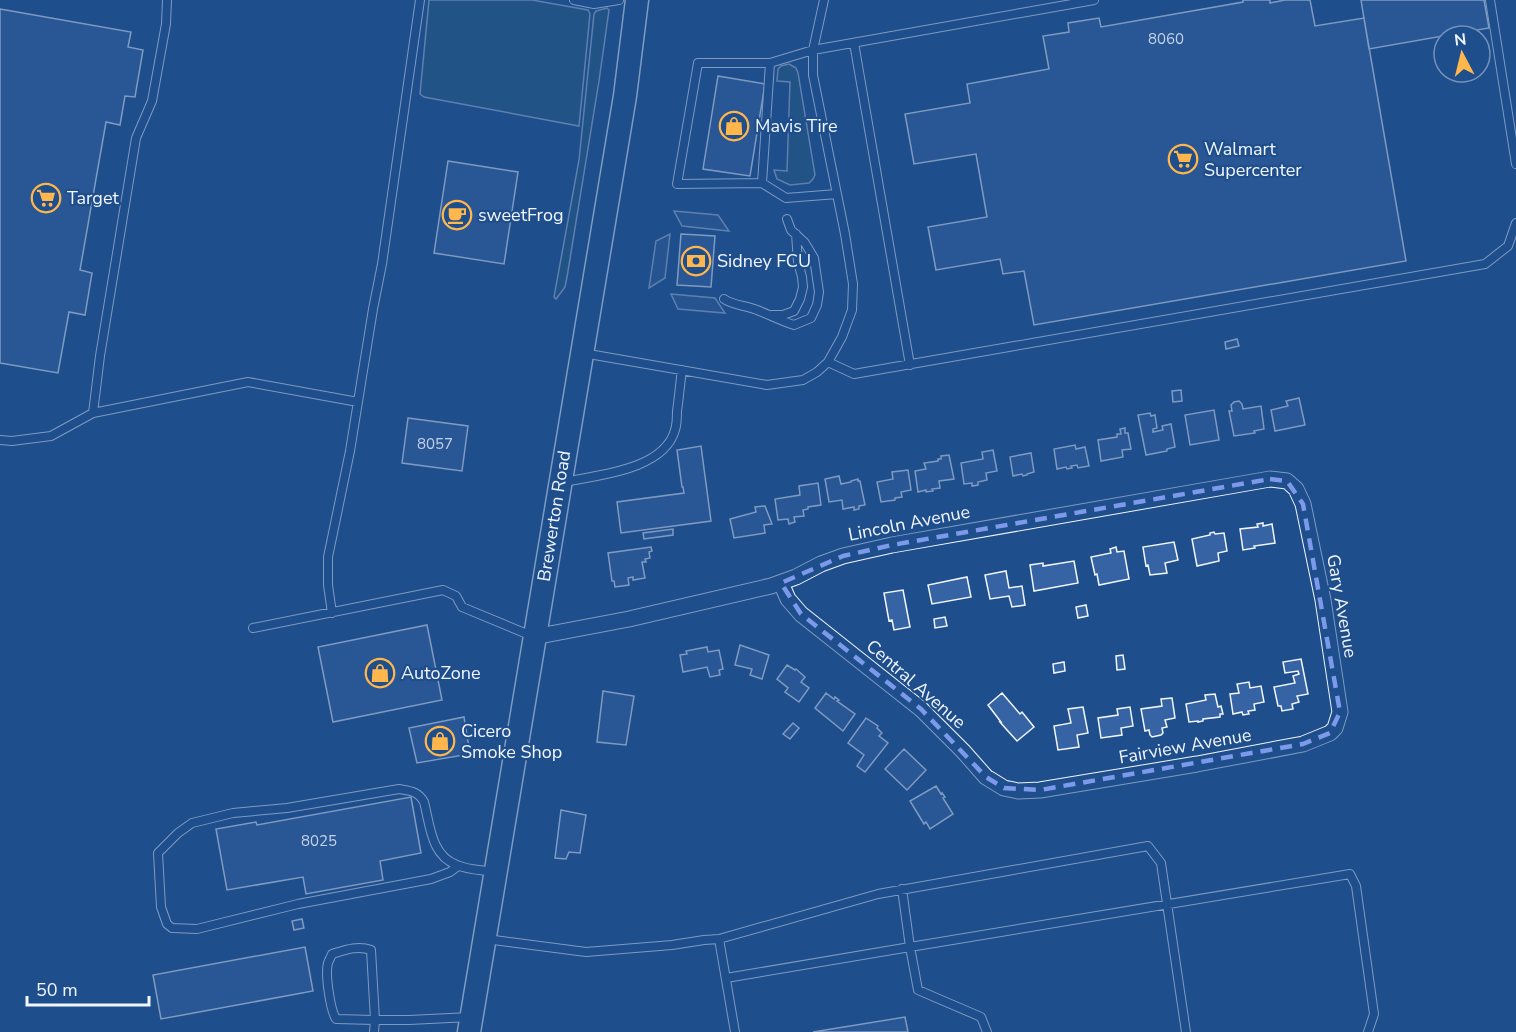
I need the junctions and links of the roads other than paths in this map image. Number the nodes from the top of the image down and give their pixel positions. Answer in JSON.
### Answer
{"nodes":[{"id":1,"x":167,"y":0,"type":"edge"},
{"id":2,"x":420,"y":0,"type":"edge"},
{"id":3,"x":574,"y":0,"type":"edge"},
{"id":4,"x":619,"y":0,"type":"edge"},
{"id":5,"x":637,"y":0,"type":"edge"},
{"id":6,"x":824,"y":0,"type":"edge"},
{"id":7,"x":1094,"y":0,"type":"edge"},
{"id":8,"x":1490,"y":0,"type":"edge"},
{"id":9,"x":854,"y":43,"type":"junction"},
{"id":10,"x":813,"y":50,"type":"junction"},
{"id":11,"x":770,"y":63,"type":"junction"},
{"id":12,"x":1516,"y":164,"type":"edge"},
{"id":13,"x":762,"y":183,"type":"junction"},
{"id":14,"x":837,"y":194,"type":"junction"},
{"id":15,"x":787,"y":219,"type":"dead end"},
{"id":16,"x":1516,"y":223,"type":"edge"},
{"id":17,"x":796,"y":234,"type":"junction"},
{"id":18,"x":724,"y":299,"type":"dead end"},
{"id":19,"x":767,"y":315,"type":"junction"},
{"id":20,"x":582,"y":352,"type":"junction"},
{"id":21,"x":828,"y":362,"type":"junction"},
{"id":22,"x":909,"y":365,"type":"junction"},
{"id":23,"x":682,"y":370,"type":"junction"},
{"id":24,"x":358,"y":402,"type":"junction"},
{"id":25,"x":93,"y":413,"type":"junction"},
{"id":26,"x":0,"y":440,"type":"edge"},
{"id":27,"x":560,"y":483,"type":"junction"},
{"id":28,"x":1296,"y":489,"type":"joint"},
{"id":29,"x":781,"y":583,"type":"junction"},
{"id":30,"x":332,"y":612,"type":"junction"},
{"id":31,"x":253,"y":628,"type":"dead end"},
{"id":32,"x":534,"y":637,"type":"junction"},
{"id":33,"x":1334,"y":730,"type":"joint"},
{"id":34,"x":1040,"y":790,"type":"joint"},
{"id":35,"x":458,"y":866,"type":"junction"},
{"id":36,"x":495,"y":873,"type":"junction"},
{"id":37,"x":902,"y":889,"type":"junction"},
{"id":38,"x":1167,"y":904,"type":"junction"},
{"id":39,"x":484,"y":939,"type":"junction"},
{"id":40,"x":719,"y":939,"type":"junction"},
{"id":41,"x":910,"y":948,"type":"junction"},
{"id":42,"x":726,"y":978,"type":"junction"},
{"id":43,"x":375,"y":1020,"type":"junction"},
{"id":44,"x":470,"y":1024,"type":"edge"},
{"id":45,"x":374,"y":1032,"type":"edge"},
{"id":46,"x":735,"y":1032,"type":"edge"},
{"id":47,"x":987,"y":1032,"type":"edge"},
{"id":48,"x":1186,"y":1032,"type":"edge"},
{"id":49,"x":1368,"y":1032,"type":"edge"}],
"edges":[{"from":1,"to":25,"type":"lane"},
{"from":2,"to":24,"type":"lane"},
{"from":3,"to":4,"type":"lane"},
{"from":5,"to":20,"type":"main road","name":"Brewerton Road"},
{"from":6,"to":10,"type":"lane"},
{"from":7,"to":9,"type":"lane"},
{"from":8,"to":12,"type":"lane"},
{"from":9,"to":10,"type":"lane"},
{"from":9,"to":22,"type":"lane"},
{"from":10,"to":11,"type":"lane"},
{"from":10,"to":14,"type":"lane"},
{"from":11,"to":13,"type":"lane"},
{"from":11,"to":13,"type":"lane"},
{"from":13,"to":14,"type":"lane"},
{"from":14,"to":21,"type":"lane"},
{"from":15,"to":17,"type":"lane"},
{"from":16,"to":22,"type":"lane"},
{"from":17,"to":19,"type":"lane"},
{"from":17,"to":19,"type":"lane"},
{"from":18,"to":19,"type":"lane"},
{"from":20,"to":23,"type":"lane"},
{"from":20,"to":27,"type":"main road","name":"Brewerton Road"},
{"from":21,"to":22,"type":"lane"},
{"from":21,"to":23,"type":"lane"},
{"from":23,"to":27,"type":"lane"},
{"from":24,"to":25,"type":"lane"},
{"from":24,"to":30,"type":"lane"},
{"from":25,"to":26,"type":"lane"},
{"from":27,"to":32,"type":"main road","name":"Brewerton Road"},
{"from":28,"to":29,"type":"street","name":"Lincoln Avenue"},
{"from":28,"to":33,"type":"street","name":"Gary Avenue"},
{"from":29,"to":32,"type":"street","name":"Lincoln Avenue"},
{"from":29,"to":34,"type":"street","name":"Central Avenue"},
{"from":30,"to":31,"type":"lane"},
{"from":30,"to":32,"type":"lane"},
{"from":32,"to":36,"type":"main road","name":"Brewerton Road"},
{"from":33,"to":34,"type":"street","name":"Fairview Avenue"},
{"from":35,"to":35,"type":"lane"},
{"from":35,"to":36,"type":"lane"},
{"from":36,"to":39,"type":"main road","name":"Brewerton Road"},
{"from":37,"to":38,"type":"lane"},
{"from":37,"to":40,"type":"lane"},
{"from":37,"to":41,"type":"lane"},
{"from":38,"to":41,"type":"lane"},
{"from":38,"to":48,"type":"lane"},
{"from":38,"to":49,"type":"lane"},
{"from":39,"to":40,"type":"lane"},
{"from":39,"to":44,"type":"main road","name":"Brewerton Road"},
{"from":40,"to":42,"type":"lane"},
{"from":41,"to":42,"type":"lane"},
{"from":41,"to":47,"type":"lane"},
{"from":42,"to":46,"type":"lane"},
{"from":43,"to":43,"type":"lane"},
{"from":43,"to":44,"type":"lane"},
{"from":43,"to":45,"type":"lane"}]}
